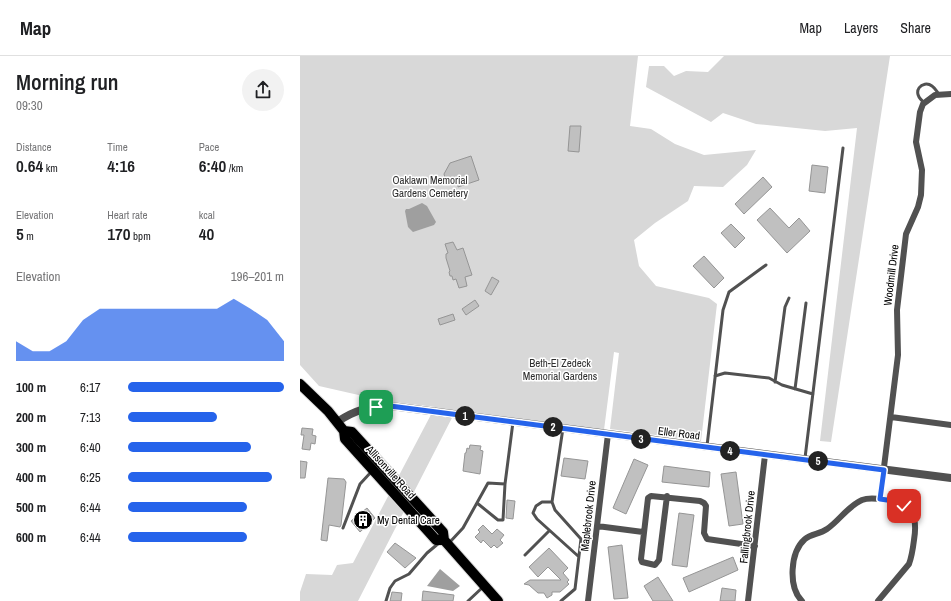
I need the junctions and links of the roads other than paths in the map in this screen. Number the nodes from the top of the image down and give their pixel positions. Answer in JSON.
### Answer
{"nodes":[{"id":1,"x":939,"y":94,"type":"junction"},
{"id":2,"x":951,"y":94,"type":"edge"},
{"id":3,"x":925,"y":103,"type":"junction"},
{"id":4,"x":843,"y":148,"type":"dead end"},
{"id":5,"x":766,"y":266,"type":"dead end"},
{"id":6,"x":789,"y":298,"type":"dead end"},
{"id":7,"x":806,"y":303,"type":"dead end"},
{"id":8,"x":715,"y":376,"type":"junction"},
{"id":9,"x":775,"y":382,"type":"junction"},
{"id":10,"x":300,"y":384,"type":"edge"},
{"id":11,"x":795,"y":389,"type":"junction"},
{"id":12,"x":813,"y":394,"type":"junction"},
{"id":13,"x":890,"y":417,"type":"junction"},
{"id":14,"x":337,"y":422,"type":"junction"},
{"id":15,"x":513,"y":422,"type":"junction"},
{"id":16,"x":951,"y":425,"type":"edge"},
{"id":17,"x":563,"y":428,"type":"junction"},
{"id":18,"x":608,"y":434,"type":"junction"},
{"id":19,"x":707,"y":448,"type":"junction"},
{"id":20,"x":765,"y":455,"type":"junction"},
{"id":21,"x":805,"y":460,"type":"junction"},
{"id":22,"x":376,"y":466,"type":"junction"},
{"id":23,"x":884,"y":470,"type":"junction"},
{"id":24,"x":951,"y":478,"type":"edge"},
{"id":25,"x":505,"y":484,"type":"junction"},
{"id":26,"x":667,"y":496,"type":"junction"},
{"id":27,"x":880,"y":499,"type":"junction"},
{"id":28,"x":552,"y":502,"type":"junction"},
{"id":29,"x":477,"y":503,"type":"junction"},
{"id":30,"x":597,"y":526,"type":"junction"},
{"id":31,"x":343,"y":528,"type":"dead end"},
{"id":32,"x":549,"y":531,"type":"junction"},
{"id":33,"x":644,"y":532,"type":"junction"},
{"id":34,"x":446,"y":543,"type":"junction"},
{"id":35,"x":755,"y":546,"type":"junction"},
{"id":36,"x":525,"y":555,"type":"dead end"},
{"id":37,"x":578,"y":556,"type":"junction"},
{"id":38,"x":484,"y":586,"type":"junction"},
{"id":39,"x":385,"y":600,"type":"edge"},
{"id":40,"x":468,"y":601,"type":"edge"},
{"id":41,"x":498,"y":601,"type":"edge"},
{"id":42,"x":561,"y":601,"type":"edge"},
{"id":43,"x":588,"y":601,"type":"edge"},
{"id":44,"x":748,"y":601,"type":"edge"},
{"id":45,"x":802,"y":601,"type":"edge"},
{"id":46,"x":878,"y":601,"type":"edge"}],
"edges":[{"from":1,"to":2,"type":"street"},
{"from":1,"to":3,"type":"street"},
{"from":1,"to":3,"type":"lane"},
{"from":3,"to":13,"type":"street","name":"Woodmill Drive"},
{"from":4,"to":12,"type":"lane"},
{"from":5,"to":8,"type":"lane"},
{"from":6,"to":9,"type":"lane"},
{"from":7,"to":11,"type":"lane"},
{"from":8,"to":9,"type":"lane"},
{"from":8,"to":19,"type":"lane"},
{"from":9,"to":11,"type":"lane"},
{"from":10,"to":14,"type":"main road","name":"Allisonville Road"},
{"from":11,"to":12,"type":"lane"},
{"from":12,"to":21,"type":"lane"},
{"from":13,"to":16,"type":"street"},
{"from":13,"to":23,"type":"street","name":"Woodmill Drive"},
{"from":14,"to":15,"type":"street","name":"Eller Road"},
{"from":14,"to":22,"type":"main road","name":"Allisonville Road"},
{"from":15,"to":17,"type":"street","name":"Eller Road"},
{"from":15,"to":25,"type":"lane"},
{"from":17,"to":18,"type":"street","name":"Eller Road"},
{"from":17,"to":28,"type":"lane"},
{"from":18,"to":19,"type":"street","name":"Eller Road"},
{"from":18,"to":30,"type":"street","name":"Maplebrook Drive"},
{"from":19,"to":20,"type":"street","name":"Eller Road"},
{"from":20,"to":21,"type":"street","name":"Eller Road"},
{"from":20,"to":35,"type":"street","name":"Fallingbrook Drive"},
{"from":21,"to":23,"type":"street","name":"Eller Road"},
{"from":22,"to":31,"type":"lane"},
{"from":22,"to":34,"type":"main road","name":"Allisonville Road"},
{"from":23,"to":24,"type":"street","name":"Eller Road"},
{"from":23,"to":27,"type":"street","name":"Woodmill Drive"},
{"from":25,"to":29,"type":"lane"},
{"from":25,"to":29,"type":"lane"},
{"from":26,"to":33,"type":"street"},
{"from":26,"to":33,"type":"street"},
{"from":26,"to":35,"type":"street"},
{"from":27,"to":45,"type":"street"},
{"from":27,"to":46,"type":"street"},
{"from":28,"to":32,"type":"lane"},
{"from":28,"to":37,"type":"lane"},
{"from":29,"to":34,"type":"lane"},
{"from":30,"to":33,"type":"street"},
{"from":30,"to":43,"type":"street","name":"Maplebrook Drive"},
{"from":32,"to":36,"type":"lane"},
{"from":32,"to":37,"type":"lane"},
{"from":34,"to":38,"type":"main road","name":"Allisonville Road"},
{"from":34,"to":39,"type":"lane"},
{"from":35,"to":44,"type":"street","name":"Fallingbrook Drive"},
{"from":37,"to":42,"type":"lane"},
{"from":38,"to":40,"type":"lane"},
{"from":38,"to":41,"type":"main road","name":"Allisonville Road"}]}
